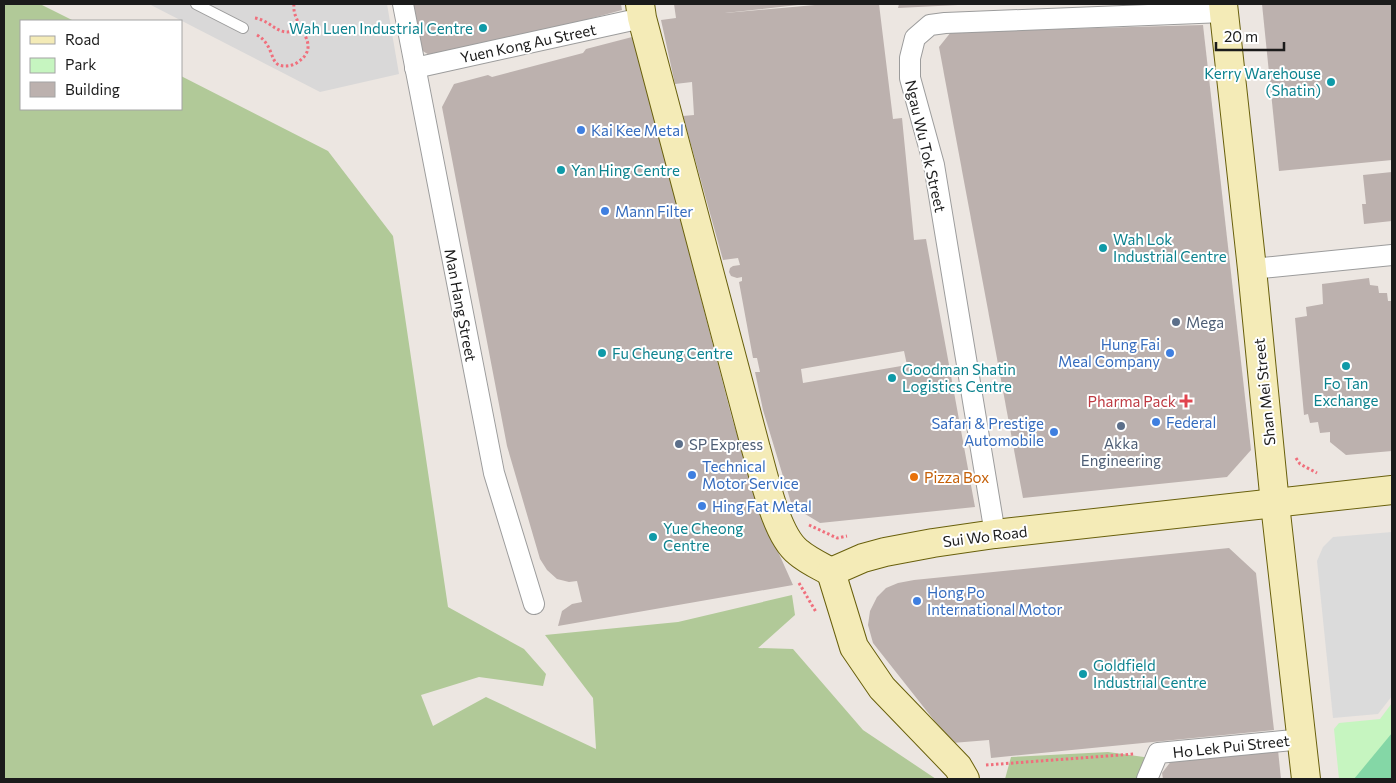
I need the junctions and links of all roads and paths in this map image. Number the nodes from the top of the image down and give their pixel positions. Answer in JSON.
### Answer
{"nodes":[{"id":1,"x":294,"y":4,"type":"edge"},
{"id":2,"x":403,"y":4,"type":"edge"},
{"id":3,"x":200,"y":5,"type":"edge"},
{"id":4,"x":1224,"y":8,"type":"edge"},
{"id":5,"x":641,"y":11,"type":"edge"},
{"id":6,"x":250,"y":18,"type":"dead end"},
{"id":7,"x":300,"y":28,"type":"junction"},
{"id":8,"x":247,"y":30,"type":"joint"},
{"id":9,"x":415,"y":68,"type":"junction"},
{"id":10,"x":1392,"y":255,"type":"edge"},
{"id":11,"x":1252,"y":270,"type":"junction"},
{"id":12,"x":1392,"y":490,"type":"edge"},
{"id":13,"x":1275,"y":504,"type":"junction"},
{"id":14,"x":801,"y":521,"type":"dead end"},
{"id":15,"x":995,"y":534,"type":"junction"},
{"id":16,"x":856,"y":535,"type":"dead end"},
{"id":17,"x":831,"y":572,"type":"junction"},
{"id":18,"x":534,"y":604,"type":"dead end"},
{"id":19,"x":1303,"y":739,"type":"junction"},
{"id":20,"x":1158,"y":753,"type":"junction"},
{"id":21,"x":971,"y":772,"type":"edge"},
{"id":22,"x":1147,"y":779,"type":"edge"},
{"id":23,"x":1306,"y":779,"type":"edge"}],
"edges":[{"from":1,"to":7,"type":"path"},
{"from":2,"to":9,"type":"street","name":"Man Hang Street"},
{"from":3,"to":8,"type":"lane"},
{"from":4,"to":11,"type":"street","name":"Shan Mei Street"},
{"from":4,"to":15,"type":"street","name":"Ngau Wu Tok Street"},
{"from":5,"to":9,"type":"street","name":"Yuen Kong Au Street"},
{"from":5,"to":17,"type":"street"},
{"from":6,"to":7,"type":"path"},
{"from":7,"to":8,"type":"path"},
{"from":9,"to":18,"type":"street","name":"Man Hang Street"},
{"from":10,"to":11,"type":"street"},
{"from":11,"to":13,"type":"street","name":"Shan Mei Street"},
{"from":12,"to":13,"type":"street","name":"Sui Wo Road"},
{"from":13,"to":15,"type":"street","name":"Sui Wo Road"},
{"from":13,"to":19,"type":"street","name":"Shan Mei Street"},
{"from":14,"to":16,"type":"path"},
{"from":15,"to":17,"type":"street","name":"Sui Wo Road"},
{"from":17,"to":21,"type":"street"},
{"from":19,"to":20,"type":"street","name":"Ho Lek Pui Street"},
{"from":19,"to":23,"type":"street","name":"Shan Mei Street"},
{"from":20,"to":21,"type":"path"},
{"from":20,"to":22,"type":"street","name":"Ho Lek Pui Street"}]}
